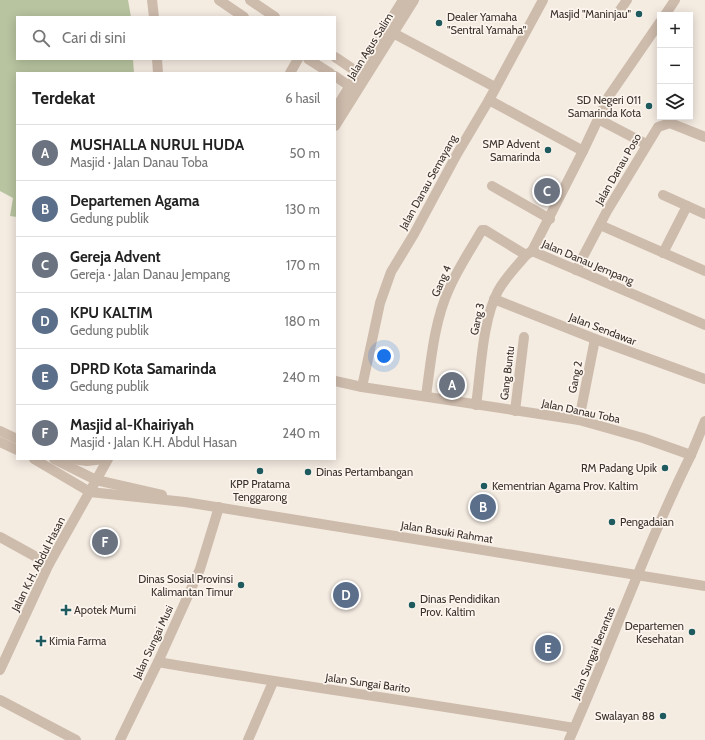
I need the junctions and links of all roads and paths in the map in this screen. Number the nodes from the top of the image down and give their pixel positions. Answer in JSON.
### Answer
{"nodes":[{"id":1,"x":152,"y":0,"type":"edge"},
{"id":2,"x":219,"y":0,"type":"edge"},
{"id":3,"x":250,"y":0,"type":"edge"},
{"id":4,"x":404,"y":0,"type":"edge"},
{"id":5,"x":414,"y":0,"type":"edge"},
{"id":6,"x":543,"y":0,"type":"edge"},
{"id":7,"x":627,"y":0,"type":"edge"},
{"id":8,"x":675,"y":0,"type":"edge"},
{"id":9,"x":667,"y":12,"type":"edge"},
{"id":10,"x":618,"y":14,"type":"dead end"},
{"id":11,"x":154,"y":16,"type":"edge"},
{"id":12,"x":243,"y":16,"type":"edge"},
{"id":13,"x":274,"y":16,"type":"edge"},
{"id":14,"x":657,"y":26,"type":"edge"},
{"id":15,"x":393,"y":33,"type":"junction"},
{"id":16,"x":336,"y":58,"type":"edge"},
{"id":17,"x":157,"y":60,"type":"edge"},
{"id":18,"x":297,"y":60,"type":"edge"},
{"id":19,"x":310,"y":60,"type":"edge"},
{"id":20,"x":158,"y":72,"type":"edge"},
{"id":21,"x":291,"y":72,"type":"edge"},
{"id":22,"x":328,"y":72,"type":"edge"},
{"id":23,"x":362,"y":75,"type":"junction"},
{"id":24,"x":336,"y":77,"type":"edge"},
{"id":25,"x":495,"y":87,"type":"junction"},
{"id":26,"x":353,"y":88,"type":"junction"},
{"id":27,"x":489,"y":100,"type":"junction"},
{"id":28,"x":336,"y":109,"type":"edge"},
{"id":29,"x":598,"y":119,"type":"junction"},
{"id":30,"x":336,"y":124,"type":"edge"},
{"id":31,"x":705,"y":137,"type":"edge"},
{"id":32,"x":646,"y":144,"type":"junction"},
{"id":33,"x":583,"y":151,"type":"junction"},
{"id":34,"x":492,"y":186,"type":"dead end"},
{"id":35,"x":663,"y":195,"type":"dead end"},
{"id":36,"x":687,"y":206,"type":"junction"},
{"id":37,"x":705,"y":214,"type":"edge"},
{"id":38,"x":550,"y":219,"type":"junction"},
{"id":39,"x":600,"y":225,"type":"junction"},
{"id":40,"x":529,"y":253,"type":"junction"},
{"id":41,"x":663,"y":253,"type":"junction"},
{"id":42,"x":576,"y":270,"type":"junction"},
{"id":43,"x":705,"y":271,"type":"edge"},
{"id":44,"x":494,"y":299,"type":"junction"},
{"id":45,"x":705,"y":325,"type":"edge"},
{"id":46,"x":524,"y":337,"type":"dead end"},
{"id":47,"x":595,"y":339,"type":"junction"},
{"id":48,"x":704,"y":376,"type":"edge"},
{"id":49,"x":336,"y":381,"type":"edge"},
{"id":50,"x":362,"y":388,"type":"junction"},
{"id":51,"x":426,"y":396,"type":"junction"},
{"id":52,"x":476,"y":405,"type":"junction"},
{"id":53,"x":515,"y":411,"type":"junction"},
{"id":54,"x":579,"y":420,"type":"junction"},
{"id":55,"x":705,"y":421,"type":"edge"},
{"id":56,"x":0,"y":431,"type":"edge"},
{"id":57,"x":16,"y":439,"type":"edge"},
{"id":58,"x":0,"y":442,"type":"edge"},
{"id":59,"x":16,"y":450,"type":"edge"},
{"id":60,"x":691,"y":455,"type":"junction"},
{"id":61,"x":36,"y":460,"type":"edge"},
{"id":62,"x":56,"y":460,"type":"edge"},
{"id":63,"x":80,"y":460,"type":"edge"},
{"id":64,"x":96,"y":460,"type":"edge"},
{"id":65,"x":108,"y":460,"type":"edge"},
{"id":66,"x":114,"y":460,"type":"edge"},
{"id":67,"x":98,"y":481,"type":"junction"},
{"id":68,"x":90,"y":492,"type":"junction"},
{"id":69,"x":185,"y":502,"type":"junction"},
{"id":70,"x":219,"y":507,"type":"junction"},
{"id":71,"x":0,"y":537,"type":"edge"},
{"id":72,"x":50,"y":564,"type":"junction"},
{"id":73,"x":638,"y":574,"type":"junction"},
{"id":74,"x":705,"y":586,"type":"edge"},
{"id":75,"x":158,"y":662,"type":"junction"},
{"id":76,"x":0,"y":670,"type":"edge"},
{"id":77,"x":273,"y":682,"type":"junction"},
{"id":78,"x":0,"y":700,"type":"edge"},
{"id":79,"x":574,"y":728,"type":"junction"},
{"id":80,"x":76,"y":740,"type":"edge"},
{"id":81,"x":120,"y":740,"type":"edge"},
{"id":82,"x":248,"y":740,"type":"edge"},
{"id":83,"x":569,"y":740,"type":"edge"}],
"edges":[{"from":1,"to":11,"type":"street"},
{"from":2,"to":12,"type":"street"},
{"from":3,"to":13,"type":"street"},
{"from":4,"to":23,"type":"street","name":"Jalan Agus Salim"},
{"from":5,"to":15,"type":"street","name":"Jalan Agus Salim"},
{"from":6,"to":25,"type":"street","name":"Jalan Danau Semayang"},
{"from":7,"to":10,"type":"street"},
{"from":8,"to":9,"type":"street"},
{"from":14,"to":29,"type":"street","name":"Jalan Danau Jempang"},
{"from":15,"to":23,"type":"street","name":"Jalan Agus Salim"},
{"from":15,"to":25,"type":"street"},
{"from":16,"to":23,"type":"street"},
{"from":17,"to":20,"type":"street"},
{"from":18,"to":21,"type":"street"},
{"from":19,"to":22,"type":"street"},
{"from":23,"to":26,"type":"street","name":"Jalan Agus Salim"},
{"from":24,"to":26,"type":"street"},
{"from":25,"to":27,"type":"street","name":"Jalan Danau Semayang"},
{"from":26,"to":28,"type":"street","name":"Jalan Agus Salim"},
{"from":26,"to":30,"type":"street","name":"Jalan Agus Salim"},
{"from":27,"to":33,"type":"street"},
{"from":27,"to":50,"type":"street","name":"Jalan Danau Semayang"},
{"from":29,"to":32,"type":"street"},
{"from":29,"to":33,"type":"street","name":"Jalan Danau Jempang"},
{"from":31,"to":32,"type":"street","name":"Jalan Danau Poso"},
{"from":32,"to":39,"type":"street","name":"Jalan Danau Poso"},
{"from":33,"to":38,"type":"street","name":"Jalan Danau Jempang"},
{"from":34,"to":38,"type":"street"},
{"from":35,"to":36,"type":"street"},
{"from":36,"to":37,"type":"street"},
{"from":36,"to":41,"type":"street"},
{"from":38,"to":40,"type":"street","name":"Jalan Danau Jempang"},
{"from":39,"to":41,"type":"street"},
{"from":39,"to":42,"type":"street","name":"Jalan Danau Poso"},
{"from":40,"to":42,"type":"street","name":"Jalan Danau Jempang"},
{"from":40,"to":44,"type":"street","name":"Gang 3"},
{"from":40,"to":51,"type":"street","name":"Gang 4"},
{"from":41,"to":43,"type":"street"},
{"from":42,"to":45,"type":"street","name":"Jalan Danau Jempang"},
{"from":44,"to":47,"type":"street","name":"Jalan Sendawar"},
{"from":44,"to":52,"type":"street","name":"Gang 3"},
{"from":46,"to":53,"type":"street","name":"Gang Buntu"},
{"from":47,"to":48,"type":"street","name":"Jalan Sendawar"},
{"from":47,"to":54,"type":"street","name":"Gang 2"},
{"from":49,"to":50,"type":"street","name":"Jalan Danau Toba"},
{"from":50,"to":51,"type":"street","name":"Jalan Danau Toba"},
{"from":51,"to":52,"type":"street","name":"Jalan Danau Toba"},
{"from":52,"to":53,"type":"street","name":"Jalan Danau Toba"},
{"from":53,"to":54,"type":"street","name":"Jalan Danau Toba"},
{"from":54,"to":60,"type":"street","name":"Jalan Danau Toba"},
{"from":55,"to":60,"type":"street"},
{"from":56,"to":57,"type":"street"},
{"from":58,"to":59,"type":"street"},
{"from":60,"to":73,"type":"street"},
{"from":61,"to":68,"type":"street"},
{"from":62,"to":67,"type":"street","name":"Jalan Basuki Rahmat"},
{"from":63,"to":64,"type":"street"},
{"from":65,"to":67,"type":"street"},
{"from":66,"to":67,"type":"street"},
{"from":67,"to":68,"type":"street"},
{"from":67,"to":69,"type":"street","name":"Jalan Basuki Rahmat"},
{"from":68,"to":69,"type":"street","name":"Jalan Basuki Rahmat"},
{"from":68,"to":72,"type":"street","name":"Jalan K.H. Abdul Hasan"},
{"from":69,"to":70,"type":"street","name":"Jalan Basuki Rahmat"},
{"from":70,"to":73,"type":"street","name":"Jalan Basuki Rahmat"},
{"from":70,"to":75,"type":"street","name":"Jalan Sungai Musi"},
{"from":71,"to":72,"type":"street"},
{"from":72,"to":76,"type":"street","name":"Jalan K.H. Abdul Hasan"},
{"from":73,"to":74,"type":"street","name":"Jalan Basuki Rahmat"},
{"from":73,"to":79,"type":"street","name":"Jalan Sungai Berantas"},
{"from":75,"to":77,"type":"street","name":"Jalan Sungai Barito"},
{"from":75,"to":81,"type":"street","name":"Jalan Sungai Musi"},
{"from":77,"to":79,"type":"street","name":"Jalan Sungai Barito"},
{"from":77,"to":82,"type":"street"},
{"from":78,"to":80,"type":"street"},
{"from":79,"to":83,"type":"street","name":"Jalan Sungai Berantas"}]}
